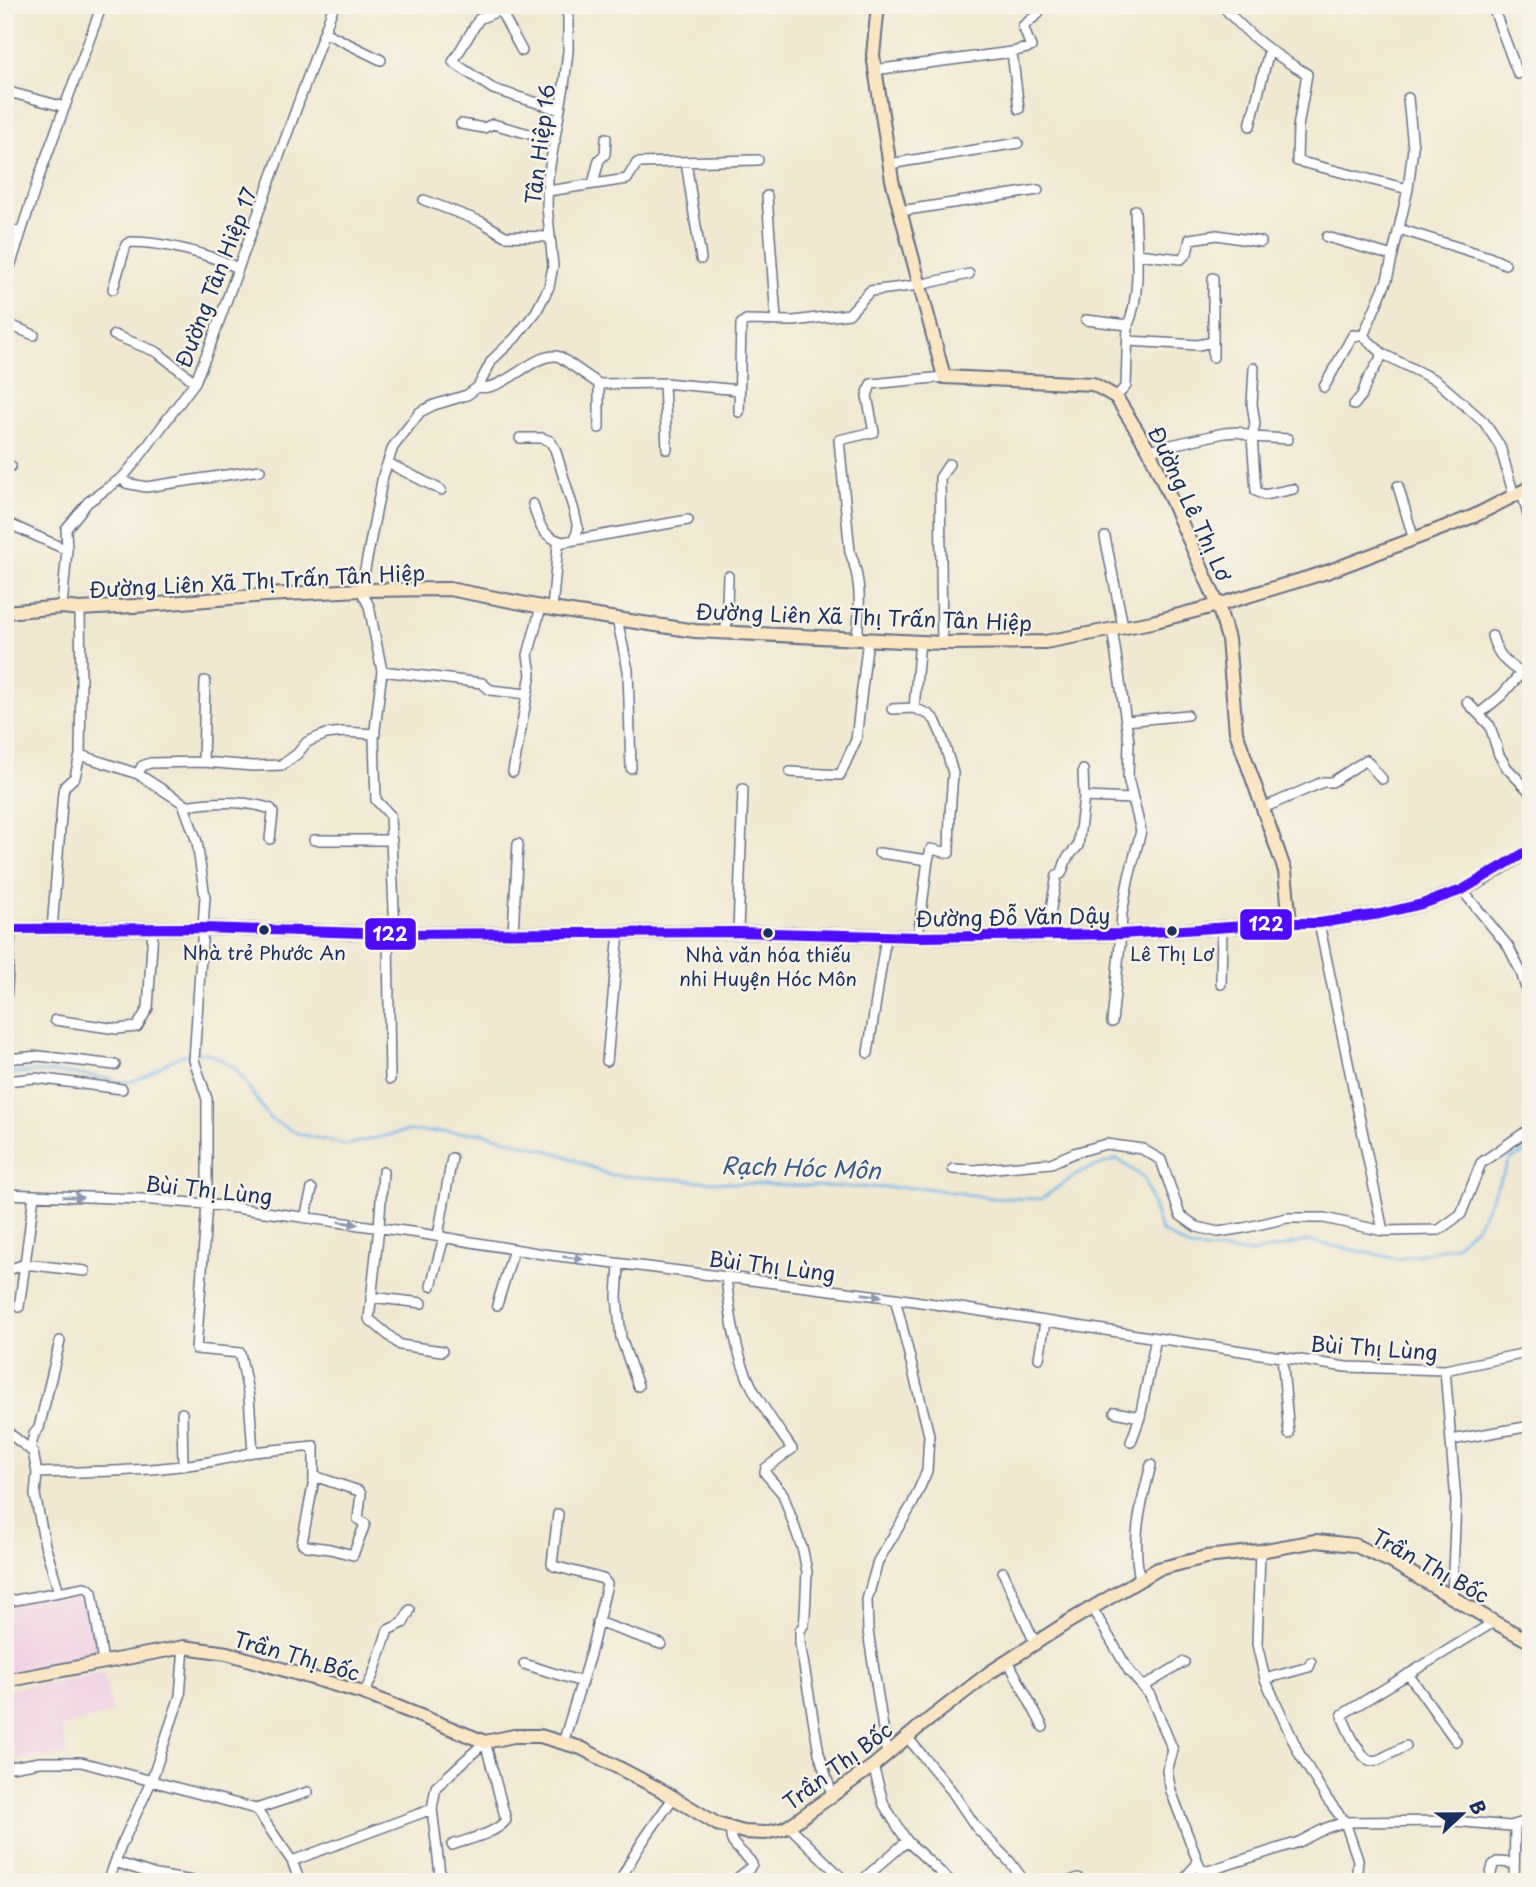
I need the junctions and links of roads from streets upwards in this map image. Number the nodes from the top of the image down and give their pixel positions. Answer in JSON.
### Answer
{"nodes":[{"id":1,"x":103,"y":5,"type":"edge"},
{"id":2,"x":334,"y":5,"type":"edge"},
{"id":3,"x":565,"y":5,"type":"edge"},
{"id":4,"x":878,"y":5,"type":"edge"},
{"id":5,"x":1222,"y":5,"type":"edge"},
{"id":6,"x":1379,"y":5,"type":"edge"},
{"id":7,"x":1386,"y":5,"type":"edge"},
{"id":8,"x":1492,"y":5,"type":"edge"},
{"id":9,"x":503,"y":8,"type":"edge"},
{"id":10,"x":1038,"y":14,"type":"dead end"},
{"id":11,"x":324,"y":32,"type":"junction"},
{"id":12,"x":522,"y":51,"type":"dead end"},
{"id":13,"x":1269,"y":51,"type":"junction"},
{"id":14,"x":1012,"y":52,"type":"junction"},
{"id":15,"x":381,"y":60,"type":"dead end"},
{"id":16,"x":874,"y":70,"type":"junction"},
{"id":17,"x":1518,"y":74,"type":"dead end"},
{"id":18,"x":5,"y":92,"type":"edge"},
{"id":19,"x":1408,"y":98,"type":"dead end"},
{"id":20,"x":65,"y":107,"type":"junction"},
{"id":21,"x":1019,"y":109,"type":"dead end"},
{"id":22,"x":560,"y":110,"type":"junction"},
{"id":23,"x":461,"y":124,"type":"dead end"},
{"id":24,"x":1250,"y":126,"type":"dead end"},
{"id":25,"x":606,"y":138,"type":"dead end"},
{"id":26,"x":555,"y":141,"type":"junction"},
{"id":27,"x":1018,"y":143,"type":"dead end"},
{"id":28,"x":758,"y":160,"type":"dead end"},
{"id":29,"x":686,"y":162,"type":"junction"},
{"id":30,"x":889,"y":164,"type":"junction"},
{"id":31,"x":593,"y":184,"type":"junction"},
{"id":32,"x":1408,"y":189,"type":"junction"},
{"id":33,"x":1038,"y":190,"type":"dead end"},
{"id":34,"x":548,"y":191,"type":"junction"},
{"id":35,"x":767,"y":196,"type":"dead end"},
{"id":36,"x":424,"y":200,"type":"dead end"},
{"id":37,"x":1135,"y":210,"type":"dead end"},
{"id":38,"x":900,"y":211,"type":"junction"},
{"id":39,"x":5,"y":228,"type":"edge"},
{"id":40,"x":1399,"y":229,"type":"junction"},
{"id":41,"x":21,"y":233,"type":"junction"},
{"id":42,"x":549,"y":237,"type":"junction"},
{"id":43,"x":1327,"y":237,"type":"dead end"},
{"id":44,"x":1261,"y":242,"type":"dead end"},
{"id":45,"x":1137,"y":254,"type":"junction"},
{"id":46,"x":1394,"y":256,"type":"junction"},
{"id":47,"x":701,"y":259,"type":"dead end"},
{"id":48,"x":1505,"y":264,"type":"dead end"},
{"id":49,"x":239,"y":268,"type":"junction"},
{"id":50,"x":969,"y":274,"type":"dead end"},
{"id":51,"x":1213,"y":278,"type":"dead end"},
{"id":52,"x":5,"y":282,"type":"edge"},
{"id":53,"x":919,"y":285,"type":"junction"},
{"id":54,"x":113,"y":289,"type":"dead end"},
{"id":55,"x":776,"y":320,"type":"junction"},
{"id":56,"x":1086,"y":320,"type":"dead end"},
{"id":57,"x":5,"y":323,"type":"edge"},
{"id":58,"x":1128,"y":325,"type":"junction"},
{"id":59,"x":34,"y":335,"type":"dead end"},
{"id":60,"x":114,"y":335,"type":"dead end"},
{"id":61,"x":1363,"y":336,"type":"junction"},
{"id":62,"x":1128,"y":341,"type":"junction"},
{"id":63,"x":1213,"y":342,"type":"junction"},
{"id":64,"x":1383,"y":354,"type":"junction"},
{"id":65,"x":1213,"y":357,"type":"dead end"},
{"id":66,"x":1254,"y":368,"type":"dead end"},
{"id":67,"x":944,"y":377,"type":"junction"},
{"id":68,"x":195,"y":382,"type":"junction"},
{"id":69,"x":664,"y":383,"type":"junction"},
{"id":70,"x":599,"y":384,"type":"junction"},
{"id":71,"x":478,"y":387,"type":"junction"},
{"id":72,"x":1324,"y":387,"type":"dead end"},
{"id":73,"x":739,"y":390,"type":"junction"},
{"id":74,"x":1116,"y":397,"type":"junction"},
{"id":75,"x":1354,"y":405,"type":"dead end"},
{"id":76,"x":740,"y":412,"type":"dead end"},
{"id":77,"x":599,"y":428,"type":"dead end"},
{"id":78,"x":1252,"y":437,"type":"junction"},
{"id":79,"x":520,"y":438,"type":"dead end"},
{"id":80,"x":1288,"y":439,"type":"dead end"},
{"id":81,"x":667,"y":449,"type":"dead end"},
{"id":82,"x":1149,"y":450,"type":"junction"},
{"id":83,"x":388,"y":463,"type":"junction"},
{"id":84,"x":949,"y":464,"type":"dead end"},
{"id":85,"x":260,"y":470,"type":"dead end"},
{"id":86,"x":123,"y":477,"type":"junction"},
{"id":87,"x":1398,"y":486,"type":"dead end"},
{"id":88,"x":1293,"y":489,"type":"dead end"},
{"id":89,"x":441,"y":490,"type":"dead end"},
{"id":90,"x":1522,"y":492,"type":"edge"},
{"id":91,"x":533,"y":504,"type":"dead end"},
{"id":92,"x":688,"y":520,"type":"dead end"},
{"id":93,"x":5,"y":522,"type":"edge"},
{"id":94,"x":1531,"y":527,"type":"edge"},
{"id":95,"x":1105,"y":537,"type":"dead end"},
{"id":96,"x":575,"y":539,"type":"junction"},
{"id":97,"x":1414,"y":540,"type":"junction"},
{"id":98,"x":562,"y":542,"type":"junction"},
{"id":99,"x":67,"y":550,"type":"junction"},
{"id":100,"x":728,"y":576,"type":"dead end"},
{"id":101,"x":361,"y":590,"type":"junction"},
{"id":102,"x":1218,"y":605,"type":"junction"},
{"id":103,"x":62,"y":607,"type":"junction"},
{"id":104,"x":546,"y":608,"type":"junction"},
{"id":105,"x":79,"y":609,"type":"junction"},
{"id":106,"x":5,"y":612,"type":"edge"},
{"id":107,"x":617,"y":619,"type":"junction"},
{"id":108,"x":1117,"y":627,"type":"junction"},
{"id":109,"x":726,"y":632,"type":"junction"},
{"id":110,"x":1492,"y":636,"type":"dead end"},
{"id":111,"x":862,"y":638,"type":"junction"},
{"id":112,"x":920,"y":641,"type":"junction"},
{"id":113,"x":942,"y":643,"type":"junction"},
{"id":114,"x":382,"y":671,"type":"junction"},
{"id":115,"x":1521,"y":673,"type":"junction"},
{"id":116,"x":1531,"y":678,"type":"edge"},
{"id":117,"x":205,"y":681,"type":"dead end"},
{"id":118,"x":527,"y":694,"type":"junction"},
{"id":119,"x":1466,"y":702,"type":"dead end"},
{"id":120,"x":914,"y":708,"type":"junction"},
{"id":121,"x":892,"y":709,"type":"dead end"},
{"id":122,"x":1479,"y":714,"type":"junction"},
{"id":123,"x":1187,"y":715,"type":"dead end"},
{"id":124,"x":1126,"y":721,"type":"junction"},
{"id":125,"x":374,"y":734,"type":"junction"},
{"id":126,"x":80,"y":755,"type":"junction"},
{"id":127,"x":203,"y":762,"type":"junction"},
{"id":128,"x":631,"y":768,"type":"dead end"},
{"id":129,"x":1083,"y":770,"type":"dead end"},
{"id":130,"x":513,"y":772,"type":"dead end"},
{"id":131,"x":790,"y":772,"type":"dead end"},
{"id":132,"x":138,"y":774,"type":"junction"},
{"id":133,"x":1382,"y":779,"type":"dead end"},
{"id":134,"x":743,"y":789,"type":"dead end"},
{"id":135,"x":1531,"y":793,"type":"edge"},
{"id":136,"x":1084,"y":797,"type":"junction"},
{"id":137,"x":1133,"y":799,"type":"junction"},
{"id":138,"x":184,"y":806,"type":"junction"},
{"id":139,"x":1263,"y":808,"type":"junction"},
{"id":140,"x":270,"y":839,"type":"dead end"},
{"id":141,"x":314,"y":840,"type":"dead end"},
{"id":142,"x":392,"y":841,"type":"junction"},
{"id":143,"x":518,"y":844,"type":"dead end"},
{"id":144,"x":1531,"y":849,"type":"edge"},
{"id":145,"x":879,"y":853,"type":"dead end"},
{"id":146,"x":928,"y":860,"type":"junction"},
{"id":147,"x":1462,"y":890,"type":"junction"},
{"id":148,"x":1290,"y":923,"type":"junction"},
{"id":149,"x":1319,"y":923,"type":"junction"},
{"id":150,"x":203,"y":928,"type":"junction"},
{"id":151,"x":1222,"y":928,"type":"junction"},
{"id":152,"x":8,"y":929,"type":"edge"},
{"id":153,"x":52,"y":929,"type":"junction"},
{"id":154,"x":153,"y":929,"type":"junction"},
{"id":155,"x":513,"y":932,"type":"junction"},
{"id":156,"x":618,"y":932,"type":"junction"},
{"id":157,"x":738,"y":932,"type":"junction"},
{"id":158,"x":391,"y":934,"type":"junction"},
{"id":159,"x":1121,"y":934,"type":"junction"},
{"id":160,"x":886,"y":936,"type":"junction"},
{"id":161,"x":1046,"y":936,"type":"junction"},
{"id":162,"x":918,"y":937,"type":"junction"},
{"id":163,"x":1221,"y":985,"type":"dead end"},
{"id":164,"x":1531,"y":1005,"type":"edge"},
{"id":165,"x":5,"y":1014,"type":"edge"},
{"id":166,"x":55,"y":1020,"type":"dead end"},
{"id":167,"x":1112,"y":1022,"type":"dead end"},
{"id":168,"x":868,"y":1053,"type":"dead end"},
{"id":169,"x":5,"y":1059,"type":"edge"},
{"id":170,"x":607,"y":1061,"type":"dead end"},
{"id":171,"x":115,"y":1065,"type":"dead end"},
{"id":172,"x":390,"y":1079,"type":"dead end"},
{"id":173,"x":5,"y":1082,"type":"edge"},
{"id":174,"x":122,"y":1089,"type":"dead end"},
{"id":175,"x":1531,"y":1128,"type":"edge"},
{"id":176,"x":452,"y":1158,"type":"dead end"},
{"id":177,"x":953,"y":1169,"type":"dead end"},
{"id":178,"x":383,"y":1172,"type":"dead end"},
{"id":179,"x":312,"y":1189,"type":"dead end"},
{"id":180,"x":5,"y":1194,"type":"edge"},
{"id":181,"x":34,"y":1195,"type":"junction"},
{"id":182,"x":207,"y":1204,"type":"junction"},
{"id":183,"x":305,"y":1218,"type":"junction"},
{"id":184,"x":379,"y":1227,"type":"junction"},
{"id":185,"x":1382,"y":1231,"type":"junction"},
{"id":186,"x":441,"y":1237,"type":"junction"},
{"id":187,"x":513,"y":1249,"type":"junction"},
{"id":188,"x":25,"y":1264,"type":"junction"},
{"id":189,"x":619,"y":1264,"type":"junction"},
{"id":190,"x":11,"y":1269,"type":"dead end"},
{"id":191,"x":85,"y":1270,"type":"dead end"},
{"id":192,"x":726,"y":1277,"type":"junction"},
{"id":193,"x":430,"y":1286,"type":"dead end"},
{"id":194,"x":371,"y":1297,"type":"junction"},
{"id":195,"x":895,"y":1298,"type":"junction"},
{"id":196,"x":422,"y":1303,"type":"dead end"},
{"id":197,"x":497,"y":1305,"type":"dead end"},
{"id":198,"x":19,"y":1307,"type":"dead end"},
{"id":199,"x":1045,"y":1322,"type":"junction"},
{"id":200,"x":1156,"y":1338,"type":"junction"},
{"id":201,"x":60,"y":1341,"type":"dead end"},
{"id":202,"x":442,"y":1351,"type":"dead end"},
{"id":203,"x":1531,"y":1352,"type":"edge"},
{"id":204,"x":1282,"y":1356,"type":"junction"},
{"id":205,"x":1039,"y":1358,"type":"dead end"},
{"id":206,"x":1445,"y":1370,"type":"junction"},
{"id":207,"x":638,"y":1386,"type":"dead end"},
{"id":208,"x":1115,"y":1412,"type":"dead end"},
{"id":209,"x":182,"y":1413,"type":"dead end"},
{"id":210,"x":1140,"y":1417,"type":"junction"},
{"id":211,"x":1531,"y":1426,"type":"edge"},
{"id":212,"x":5,"y":1430,"type":"edge"},
{"id":213,"x":1289,"y":1434,"type":"dead end"},
{"id":214,"x":1451,"y":1440,"type":"junction"},
{"id":215,"x":1131,"y":1442,"type":"dead end"},
{"id":216,"x":30,"y":1450,"type":"junction"},
{"id":217,"x":253,"y":1452,"type":"junction"},
{"id":218,"x":1151,"y":1465,"type":"dead end"},
{"id":219,"x":183,"y":1466,"type":"junction"},
{"id":220,"x":37,"y":1473,"type":"junction"},
{"id":221,"x":314,"y":1476,"type":"junction"},
{"id":222,"x":558,"y":1514,"type":"dead end"},
{"id":223,"x":1260,"y":1551,"type":"junction"},
{"id":224,"x":1003,"y":1572,"type":"dead end"},
{"id":225,"x":1140,"y":1579,"type":"junction"},
{"id":226,"x":60,"y":1592,"type":"junction"},
{"id":227,"x":1452,"y":1596,"type":"junction"},
{"id":228,"x":5,"y":1602,"type":"edge"},
{"id":229,"x":1092,"y":1608,"type":"junction"},
{"id":230,"x":410,"y":1610,"type":"dead end"},
{"id":231,"x":597,"y":1622,"type":"junction"},
{"id":232,"x":1494,"y":1622,"type":"junction"},
{"id":233,"x":1531,"y":1642,"type":"edge"},
{"id":234,"x":1035,"y":1643,"type":"junction"},
{"id":235,"x":661,"y":1644,"type":"dead end"},
{"id":236,"x":184,"y":1647,"type":"junction"},
{"id":237,"x":1008,"y":1661,"type":"junction"},
{"id":238,"x":103,"y":1662,"type":"junction"},
{"id":239,"x":1184,"y":1662,"type":"dead end"},
{"id":240,"x":1311,"y":1662,"type":"dead end"},
{"id":241,"x":524,"y":1664,"type":"dead end"},
{"id":242,"x":1408,"y":1674,"type":"junction"},
{"id":243,"x":1265,"y":1679,"type":"junction"},
{"id":244,"x":5,"y":1681,"type":"edge"},
{"id":245,"x":582,"y":1682,"type":"junction"},
{"id":246,"x":1143,"y":1687,"type":"junction"},
{"id":247,"x":364,"y":1694,"type":"junction"},
{"id":248,"x":1043,"y":1727,"type":"dead end"},
{"id":249,"x":907,"y":1737,"type":"junction"},
{"id":250,"x":1457,"y":1741,"type":"dead end"},
{"id":251,"x":485,"y":1742,"type":"junction"},
{"id":252,"x":562,"y":1742,"type":"junction"},
{"id":253,"x":1406,"y":1746,"type":"dead end"},
{"id":254,"x":887,"y":1754,"type":"junction"},
{"id":255,"x":873,"y":1766,"type":"junction"},
{"id":256,"x":5,"y":1768,"type":"edge"},
{"id":257,"x":150,"y":1782,"type":"junction"},
{"id":258,"x":308,"y":1792,"type":"dead end"},
{"id":259,"x":832,"y":1794,"type":"junction"},
{"id":260,"x":674,"y":1797,"type":"junction"},
{"id":261,"x":256,"y":1809,"type":"junction"},
{"id":262,"x":432,"y":1809,"type":"junction"},
{"id":263,"x":1531,"y":1820,"type":"edge"},
{"id":264,"x":1345,"y":1822,"type":"junction"},
{"id":265,"x":789,"y":1826,"type":"junction"},
{"id":266,"x":1515,"y":1826,"type":"junction"},
{"id":267,"x":733,"y":1829,"type":"junction"},
{"id":268,"x":907,"y":1840,"type":"junction"},
{"id":269,"x":452,"y":1845,"type":"dead end"},
{"id":270,"x":292,"y":1861,"type":"junction"},
{"id":271,"x":115,"y":1863,"type":"junction"},
{"id":272,"x":1198,"y":1863,"type":"junction"},
{"id":273,"x":1514,"y":1863,"type":"junction"},
{"id":274,"x":1078,"y":1878,"type":"dead end"},
{"id":275,"x":108,"y":1882,"type":"edge"},
{"id":276,"x":199,"y":1882,"type":"edge"},
{"id":277,"x":300,"y":1882,"type":"edge"},
{"id":278,"x":441,"y":1882,"type":"edge"},
{"id":279,"x":620,"y":1882,"type":"edge"},
{"id":280,"x":733,"y":1882,"type":"edge"},
{"id":281,"x":846,"y":1882,"type":"edge"},
{"id":282,"x":860,"y":1882,"type":"edge"},
{"id":283,"x":951,"y":1882,"type":"edge"},
{"id":284,"x":1025,"y":1882,"type":"edge"},
{"id":285,"x":1068,"y":1882,"type":"edge"},
{"id":286,"x":1184,"y":1882,"type":"edge"},
{"id":287,"x":1356,"y":1882,"type":"edge"},
{"id":288,"x":1489,"y":1882,"type":"edge"},
{"id":289,"x":1514,"y":1882,"type":"edge"}],
"edges":[{"from":1,"to":20,"type":"street"},
{"from":2,"to":11,"type":"street","name":"Đường Tân Hiệp 17"},
{"from":3,"to":22,"type":"street","name":"Tân Hiệp 16"},
{"from":4,"to":16,"type":"street"},
{"from":5,"to":13,"type":"street"},
{"from":6,"to":7,"type":"street"},
{"from":8,"to":17,"type":"street"},
{"from":9,"to":12,"type":"street"},
{"from":9,"to":22,"type":"street"},
{"from":10,"to":14,"type":"street"},
{"from":11,"to":15,"type":"street"},
{"from":11,"to":49,"type":"street","name":"Đường Tân Hiệp 17"},
{"from":13,"to":24,"type":"street"},
{"from":13,"to":32,"type":"street"},
{"from":14,"to":16,"type":"street"},
{"from":14,"to":21,"type":"street"},
{"from":16,"to":30,"type":"street"},
{"from":18,"to":20,"type":"street"},
{"from":19,"to":32,"type":"street"},
{"from":20,"to":41,"type":"street"},
{"from":22,"to":26,"type":"street","name":"Tân Hiệp 16"},
{"from":23,"to":26,"type":"street"},
{"from":25,"to":31,"type":"street"},
{"from":26,"to":34,"type":"street","name":"Tân Hiệp 16"},
{"from":27,"to":30,"type":"street"},
{"from":28,"to":29,"type":"street"},
{"from":29,"to":31,"type":"street"},
{"from":29,"to":47,"type":"street"},
{"from":30,"to":38,"type":"street"},
{"from":31,"to":34,"type":"street"},
{"from":32,"to":40,"type":"street"},
{"from":33,"to":38,"type":"street"},
{"from":34,"to":42,"type":"street","name":"Tân Hiệp 16"},
{"from":35,"to":55,"type":"street"},
{"from":36,"to":42,"type":"street"},
{"from":37,"to":45,"type":"street"},
{"from":38,"to":53,"type":"street"},
{"from":39,"to":41,"type":"street"},
{"from":40,"to":46,"type":"street"},
{"from":40,"to":48,"type":"street"},
{"from":41,"to":52,"type":"street"},
{"from":42,"to":71,"type":"street","name":"Tân Hiệp 16"},
{"from":43,"to":46,"type":"street"},
{"from":44,"to":45,"type":"street"},
{"from":45,"to":58,"type":"street"},
{"from":46,"to":61,"type":"street"},
{"from":49,"to":54,"type":"street"},
{"from":49,"to":68,"type":"street","name":"Đường Tân Hiệp 17"},
{"from":50,"to":53,"type":"street"},
{"from":51,"to":63,"type":"street"},
{"from":53,"to":55,"type":"street"},
{"from":53,"to":67,"type":"street"},
{"from":55,"to":73,"type":"street"},
{"from":56,"to":58,"type":"street"},
{"from":57,"to":59,"type":"street"},
{"from":58,"to":62,"type":"street"},
{"from":60,"to":68,"type":"street"},
{"from":61,"to":64,"type":"street"},
{"from":61,"to":72,"type":"street"},
{"from":62,"to":63,"type":"street"},
{"from":62,"to":74,"type":"street"},
{"from":63,"to":65,"type":"street"},
{"from":64,"to":75,"type":"street"},
{"from":64,"to":90,"type":"street"},
{"from":66,"to":78,"type":"street"},
{"from":67,"to":74,"type":"street"},
{"from":67,"to":111,"type":"street"},
{"from":68,"to":86,"type":"street","name":"Đường Tân Hiệp 17"},
{"from":69,"to":70,"type":"street"},
{"from":69,"to":73,"type":"street"},
{"from":69,"to":81,"type":"street"},
{"from":70,"to":71,"type":"street"},
{"from":70,"to":77,"type":"street"},
{"from":71,"to":83,"type":"street"},
{"from":73,"to":76,"type":"street"},
{"from":74,"to":82,"type":"street","name":"Đường Lê Thị Lơ"},
{"from":78,"to":80,"type":"street"},
{"from":78,"to":82,"type":"street"},
{"from":78,"to":88,"type":"street"},
{"from":79,"to":96,"type":"street"},
{"from":82,"to":102,"type":"street","name":"Đường Lê Thị Lơ"},
{"from":83,"to":89,"type":"street"},
{"from":83,"to":101,"type":"street"},
{"from":84,"to":113,"type":"street"},
{"from":85,"to":86,"type":"street"},
{"from":86,"to":99,"type":"street","name":"Đường Tân Hiệp 17"},
{"from":87,"to":97,"type":"street"},
{"from":90,"to":94,"type":"street"},
{"from":90,"to":97,"type":"street","name":"Đường Liên Xã Thị Trấn Tân Hiệp"},
{"from":91,"to":98,"type":"street"},
{"from":92,"to":96,"type":"street"},
{"from":93,"to":99,"type":"street"},
{"from":95,"to":108,"type":"street"},
{"from":96,"to":98,"type":"street"},
{"from":97,"to":102,"type":"street","name":"Đường Liên Xã Thị Trấn Tân Hiệp"},
{"from":98,"to":104,"type":"street"},
{"from":99,"to":103,"type":"street","name":"Đường Tân Hiệp 17"},
{"from":100,"to":109,"type":"street"},
{"from":101,"to":104,"type":"street","name":"Đường Liên Xã Thị Trấn Tân Hiệp"},
{"from":101,"to":105,"type":"street","name":"Đường Liên Xã Thị Trấn Tân Hiệp"},
{"from":101,"to":114,"type":"street"},
{"from":102,"to":108,"type":"street","name":"Đường Liên Xã Thị Trấn Tân Hiệp"},
{"from":102,"to":139,"type":"street","name":"Đường Lê Thị Lơ"},
{"from":103,"to":105,"type":"street","name":"Đường Liên Xã Thị Trấn Tân Hiệp"},
{"from":103,"to":106,"type":"street","name":"Đường Liên Xã Thị Trấn Tân Hiệp"},
{"from":104,"to":107,"type":"street","name":"Đường Liên Xã Thị Trấn Tân Hiệp"},
{"from":104,"to":118,"type":"street"},
{"from":105,"to":126,"type":"street"},
{"from":107,"to":109,"type":"street","name":"Đường Liên Xã Thị Trấn Tân Hiệp"},
{"from":107,"to":128,"type":"street"},
{"from":108,"to":113,"type":"street","name":"Đường Liên Xã Thị Trấn Tân Hiệp"},
{"from":108,"to":124,"type":"street"},
{"from":109,"to":111,"type":"street","name":"Đường Liên Xã Thị Trấn Tân Hiệp"},
{"from":110,"to":115,"type":"street"},
{"from":111,"to":112,"type":"street","name":"Đường Liên Xã Thị Trấn Tân Hiệp"},
{"from":111,"to":131,"type":"street"},
{"from":112,"to":113,"type":"street","name":"Đường Liên Xã Thị Trấn Tân Hiệp"},
{"from":112,"to":120,"type":"street"},
{"from":114,"to":118,"type":"street"},
{"from":114,"to":125,"type":"street"},
{"from":115,"to":116,"type":"street"},
{"from":115,"to":122,"type":"street"},
{"from":117,"to":127,"type":"street"},
{"from":118,"to":130,"type":"street"},
{"from":119,"to":122,"type":"street"},
{"from":120,"to":121,"type":"street"},
{"from":120,"to":146,"type":"street"},
{"from":122,"to":135,"type":"street"},
{"from":123,"to":124,"type":"street"},
{"from":124,"to":137,"type":"street"},
{"from":125,"to":127,"type":"street"},
{"from":125,"to":142,"type":"street"},
{"from":126,"to":132,"type":"street"},
{"from":126,"to":153,"type":"street"},
{"from":127,"to":132,"type":"street"},
{"from":129,"to":136,"type":"street"},
{"from":132,"to":138,"type":"street"},
{"from":133,"to":139,"type":"street"},
{"from":134,"to":157,"type":"street"},
{"from":136,"to":137,"type":"street"},
{"from":136,"to":161,"type":"street"},
{"from":137,"to":159,"type":"street"},
{"from":138,"to":140,"type":"street"},
{"from":138,"to":150,"type":"street"},
{"from":139,"to":148,"type":"street","name":"Đường Lê Thị Lơ"},
{"from":141,"to":142,"type":"street"},
{"from":142,"to":158,"type":"street"},
{"from":143,"to":155,"type":"street"},
{"from":144,"to":147,"type":"street","name":"Đường Đỗ Văn Dậy"},
{"from":145,"to":146,"type":"street"},
{"from":146,"to":162,"type":"street"},
{"from":147,"to":149,"type":"street","name":"Đường Đỗ Văn Dậy"},
{"from":147,"to":164,"type":"street"},
{"from":148,"to":149,"type":"street","name":"Đường Đỗ Văn Dậy"},
{"from":148,"to":151,"type":"street","name":"Đường Đỗ Văn Dậy"},
{"from":149,"to":185,"type":"street"},
{"from":150,"to":154,"type":"street","name":"Đường Đỗ Văn Dậy"},
{"from":150,"to":158,"type":"street","name":"Đường Đỗ Văn Dậy"},
{"from":150,"to":182,"type":"street"},
{"from":151,"to":159,"type":"street","name":"Đường Đỗ Văn Dậy"},
{"from":151,"to":163,"type":"street"},
{"from":152,"to":153,"type":"street","name":"Đường Đỗ Văn Dậy"},
{"from":152,"to":165,"type":"street"},
{"from":153,"to":154,"type":"street","name":"Đường Đỗ Văn Dậy"},
{"from":154,"to":166,"type":"street"},
{"from":155,"to":156,"type":"street","name":"Đường Đỗ Văn Dậy"},
{"from":155,"to":158,"type":"street","name":"Đường Đỗ Văn Dậy"},
{"from":156,"to":157,"type":"street","name":"Đường Đỗ Văn Dậy"},
{"from":156,"to":170,"type":"street"},
{"from":157,"to":160,"type":"street","name":"Đường Đỗ Văn Dậy"},
{"from":158,"to":172,"type":"street"},
{"from":159,"to":161,"type":"street","name":"Đường Đỗ Văn Dậy"},
{"from":159,"to":167,"type":"street"},
{"from":160,"to":162,"type":"street","name":"Đường Đỗ Văn Dậy"},
{"from":160,"to":168,"type":"street"},
{"from":161,"to":162,"type":"street","name":"Đường Đỗ Văn Dậy"},
{"from":169,"to":171,"type":"street"},
{"from":173,"to":174,"type":"street"},
{"from":175,"to":185,"type":"street"},
{"from":176,"to":186,"type":"street"},
{"from":177,"to":185,"type":"street"},
{"from":178,"to":184,"type":"street"},
{"from":179,"to":183,"type":"street"},
{"from":180,"to":181,"type":"street","name":"Bùi Thị Lùng"},
{"from":181,"to":182,"type":"street","name":"Bùi Thị Lùng","one_way":true},
{"from":181,"to":188,"type":"street"},
{"from":182,"to":183,"type":"street","name":"Bùi Thị Lùng"},
{"from":182,"to":217,"type":"street"},
{"from":183,"to":184,"type":"street","name":"Bùi Thị Lùng","one_way":true},
{"from":184,"to":186,"type":"street","name":"Bùi Thị Lùng"},
{"from":184,"to":194,"type":"street"},
{"from":186,"to":187,"type":"street","name":"Bùi Thị Lùng"},
{"from":186,"to":193,"type":"street"},
{"from":187,"to":189,"type":"street","name":"Bùi Thị Lùng","one_way":true},
{"from":187,"to":197,"type":"street"},
{"from":188,"to":190,"type":"street"},
{"from":188,"to":191,"type":"street"},
{"from":188,"to":198,"type":"street"},
{"from":189,"to":192,"type":"street","name":"Bùi Thị Lùng"},
{"from":189,"to":207,"type":"street"},
{"from":192,"to":195,"type":"street","name":"Bùi Thị Lùng","one_way":true},
{"from":192,"to":259,"type":"street"},
{"from":194,"to":196,"type":"street"},
{"from":194,"to":202,"type":"street"},
{"from":195,"to":199,"type":"street","name":"Bùi Thị Lùng"},
{"from":195,"to":254,"type":"street"},
{"from":199,"to":200,"type":"street","name":"Bùi Thị Lùng"},
{"from":199,"to":205,"type":"street"},
{"from":200,"to":204,"type":"street","name":"Bùi Thị Lùng"},
{"from":200,"to":210,"type":"street"},
{"from":201,"to":216,"type":"street"},
{"from":203,"to":206,"type":"street","name":"Bùi Thị Lùng"},
{"from":204,"to":206,"type":"street","name":"Bùi Thị Lùng"},
{"from":204,"to":213,"type":"street"},
{"from":206,"to":214,"type":"street"},
{"from":208,"to":210,"type":"street"},
{"from":209,"to":219,"type":"street"},
{"from":210,"to":215,"type":"street"},
{"from":211,"to":214,"type":"street"},
{"from":212,"to":216,"type":"street"},
{"from":214,"to":227,"type":"street"},
{"from":216,"to":220,"type":"street"},
{"from":217,"to":219,"type":"street"},
{"from":217,"to":221,"type":"street"},
{"from":218,"to":225,"type":"street"},
{"from":219,"to":220,"type":"street"},
{"from":220,"to":226,"type":"street"},
{"from":221,"to":221,"type":"street"},
{"from":222,"to":231,"type":"street"},
{"from":223,"to":225,"type":"street","name":"Trần Thị Bốc"},
{"from":223,"to":227,"type":"street","name":"Trần Thị Bốc"},
{"from":223,"to":243,"type":"street"},
{"from":224,"to":234,"type":"street"},
{"from":225,"to":229,"type":"street","name":"Trần Thị Bốc"},
{"from":226,"to":228,"type":"street"},
{"from":226,"to":238,"type":"street"},
{"from":227,"to":232,"type":"street","name":"Trần Thị Bốc"},
{"from":229,"to":234,"type":"street","name":"Trần Thị Bốc"},
{"from":229,"to":246,"type":"street"},
{"from":230,"to":247,"type":"street"},
{"from":231,"to":235,"type":"street"},
{"from":231,"to":245,"type":"street"},
{"from":232,"to":233,"type":"street","name":"Trần Thị Bốc"},
{"from":232,"to":242,"type":"street"},
{"from":234,"to":237,"type":"street","name":"Trần Thị Bốc"},
{"from":236,"to":238,"type":"street","name":"Trần Thị Bốc"},
{"from":236,"to":247,"type":"street","name":"Trần Thị Bốc"},
{"from":236,"to":257,"type":"street"},
{"from":237,"to":248,"type":"street"},
{"from":237,"to":249,"type":"street","name":"Trần Thị Bốc"},
{"from":238,"to":244,"type":"street","name":"Trần Thị Bốc"},
{"from":239,"to":246,"type":"street"},
{"from":240,"to":243,"type":"street"},
{"from":241,"to":245,"type":"street"},
{"from":242,"to":250,"type":"street"},
{"from":242,"to":253,"type":"street"},
{"from":243,"to":264,"type":"street"},
{"from":245,"to":252,"type":"street"},
{"from":246,"to":272,"type":"street"},
{"from":247,"to":251,"type":"street","name":"Trần Thị Bốc"},
{"from":249,"to":254,"type":"street","name":"Trần Thị Bốc"},
{"from":249,"to":284,"type":"street"},
{"from":251,"to":252,"type":"street","name":"Trần Thị Bốc"},
{"from":251,"to":262,"type":"street"},
{"from":251,"to":269,"type":"street"},
{"from":252,"to":260,"type":"street","name":"Trần Thị Bốc"},
{"from":254,"to":255,"type":"street","name":"Trần Thị Bốc"},
{"from":255,"to":259,"type":"street","name":"Trần Thị Bốc"},
{"from":255,"to":268,"type":"street"},
{"from":256,"to":257,"type":"street"},
{"from":257,"to":261,"type":"street"},
{"from":257,"to":271,"type":"street"},
{"from":258,"to":261,"type":"street"},
{"from":259,"to":265,"type":"street","name":"Trần Thị Bốc"},
{"from":260,"to":267,"type":"street","name":"Trần Thị Bốc"},
{"from":260,"to":279,"type":"street"},
{"from":261,"to":270,"type":"street"},
{"from":262,"to":270,"type":"street"},
{"from":262,"to":278,"type":"street"},
{"from":263,"to":266,"type":"street"},
{"from":264,"to":266,"type":"street"},
{"from":264,"to":272,"type":"street"},
{"from":264,"to":287,"type":"street"},
{"from":265,"to":267,"type":"street","name":"Trần Thị Bốc"},
{"from":265,"to":281,"type":"street"},
{"from":266,"to":273,"type":"street"},
{"from":267,"to":280,"type":"street"},
{"from":268,"to":282,"type":"street"},
{"from":268,"to":283,"type":"street"},
{"from":270,"to":277,"type":"street"},
{"from":271,"to":275,"type":"street"},
{"from":271,"to":276,"type":"street"},
{"from":272,"to":286,"type":"street"},
{"from":273,"to":288,"type":"street"},
{"from":273,"to":289,"type":"street"},
{"from":274,"to":285,"type":"street"}]}
